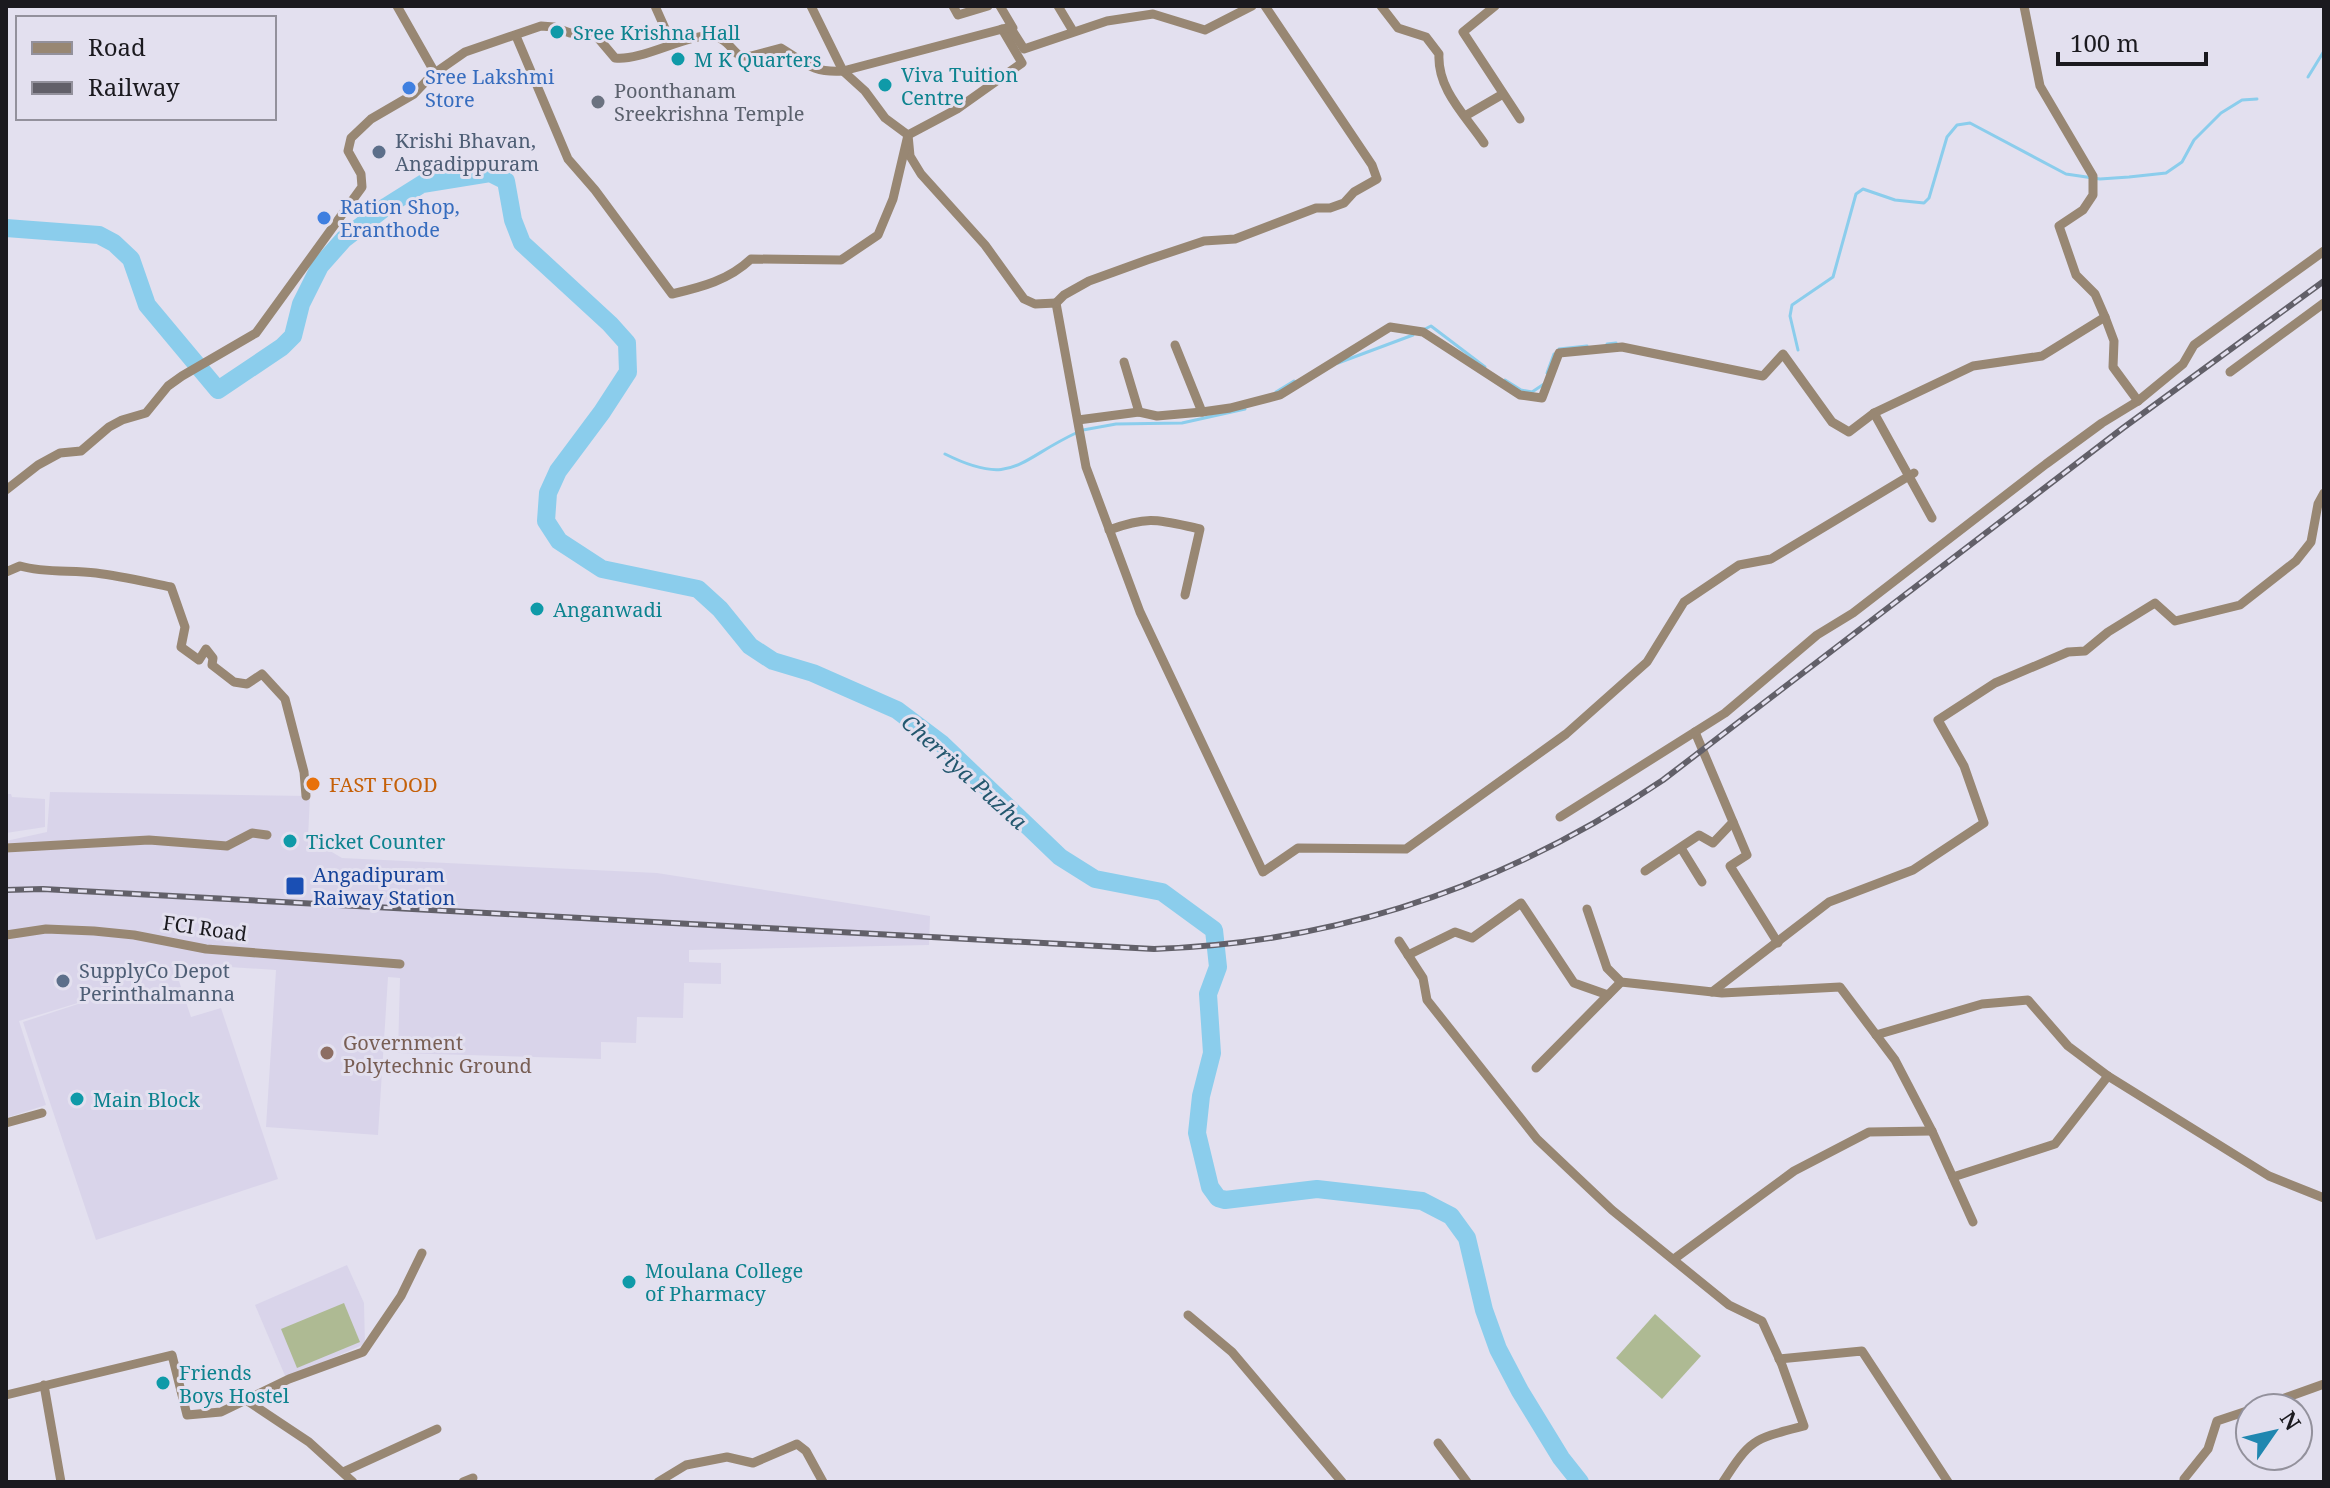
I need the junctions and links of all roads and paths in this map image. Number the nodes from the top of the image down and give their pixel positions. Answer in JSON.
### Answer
{"nodes":[{"id":1,"x":397,"y":6,"type":"edge"},
{"id":2,"x":655,"y":6,"type":"edge"},
{"id":3,"x":811,"y":6,"type":"edge"},
{"id":4,"x":953,"y":6,"type":"edge"},
{"id":5,"x":988,"y":6,"type":"edge"},
{"id":6,"x":1000,"y":6,"type":"edge"},
{"id":7,"x":1058,"y":6,"type":"edge"},
{"id":8,"x":1252,"y":6,"type":"edge"},
{"id":9,"x":1265,"y":6,"type":"edge"},
{"id":10,"x":1381,"y":6,"type":"edge"},
{"id":11,"x":1495,"y":6,"type":"edge"},
{"id":12,"x":2024,"y":6,"type":"edge"},
{"id":13,"x":1007,"y":28,"type":"junction"},
{"id":14,"x":1073,"y":31,"type":"junction"},
{"id":15,"x":516,"y":36,"type":"junction"},
{"id":16,"x":672,"y":44,"type":"junction"},
{"id":17,"x":843,"y":71,"type":"junction"},
{"id":18,"x":435,"y":73,"type":"junction"},
{"id":19,"x":1503,"y":94,"type":"junction"},
{"id":20,"x":1465,"y":116,"type":"junction"},
{"id":21,"x":1520,"y":119,"type":"dead end"},
{"id":22,"x":908,"y":135,"type":"junction"},
{"id":23,"x":1484,"y":143,"type":"dead end"},
{"id":24,"x":2324,"y":251,"type":"edge"},
{"id":25,"x":1056,"y":303,"type":"junction"},
{"id":26,"x":2324,"y":303,"type":"edge"},
{"id":27,"x":2105,"y":317,"type":"junction"},
{"id":28,"x":1175,"y":345,"type":"dead end"},
{"id":29,"x":1124,"y":362,"type":"dead end"},
{"id":30,"x":2230,"y":372,"type":"dead end"},
{"id":31,"x":2138,"y":401,"type":"junction"},
{"id":32,"x":1139,"y":412,"type":"junction"},
{"id":33,"x":1202,"y":412,"type":"junction"},
{"id":34,"x":1874,"y":413,"type":"junction"},
{"id":35,"x":1078,"y":420,"type":"junction"},
{"id":36,"x":1910,"y":474,"type":"junction"},
{"id":37,"x":6,"y":490,"type":"edge"},
{"id":38,"x":2324,"y":493,"type":"edge"},
{"id":39,"x":1932,"y":518,"type":"dead end"},
{"id":40,"x":1109,"y":530,"type":"junction"},
{"id":41,"x":6,"y":572,"type":"edge"},
{"id":42,"x":1185,"y":595,"type":"dead end"},
{"id":43,"x":1695,"y":732,"type":"junction"},
{"id":44,"x":306,"y":796,"type":"dead end"},
{"id":45,"x":1560,"y":817,"type":"dead end"},
{"id":46,"x":1733,"y":822,"type":"junction"},
{"id":47,"x":267,"y":835,"type":"dead end"},
{"id":48,"x":6,"y":848,"type":"edge"},
{"id":49,"x":1681,"y":848,"type":"junction"},
{"id":50,"x":1645,"y":871,"type":"dead end"},
{"id":51,"x":1702,"y":882,"type":"dead end"},
{"id":52,"x":1587,"y":909,"type":"dead end"},
{"id":53,"x":6,"y":935,"type":"edge"},
{"id":54,"x":1399,"y":941,"type":"dead end"},
{"id":55,"x":1778,"y":943,"type":"junction"},
{"id":56,"x":1408,"y":955,"type":"junction"},
{"id":57,"x":400,"y":964,"type":"dead end"},
{"id":58,"x":1621,"y":982,"type":"junction"},
{"id":59,"x":1712,"y":992,"type":"junction"},
{"id":60,"x":1608,"y":995,"type":"junction"},
{"id":61,"x":1876,"y":1035,"type":"junction"},
{"id":62,"x":1536,"y":1068,"type":"dead end"},
{"id":63,"x":2108,"y":1076,"type":"junction"},
{"id":64,"x":42,"y":1113,"type":"dead end"},
{"id":65,"x":6,"y":1123,"type":"edge"},
{"id":66,"x":1932,"y":1131,"type":"junction"},
{"id":67,"x":1953,"y":1177,"type":"junction"},
{"id":68,"x":2324,"y":1198,"type":"edge"},
{"id":69,"x":1973,"y":1222,"type":"dead end"},
{"id":70,"x":422,"y":1253,"type":"dead end"},
{"id":71,"x":1674,"y":1259,"type":"junction"},
{"id":72,"x":1188,"y":1315,"type":"dead end"},
{"id":73,"x":1779,"y":1359,"type":"junction"},
{"id":74,"x":2324,"y":1384,"type":"edge"},
{"id":75,"x":44,"y":1385,"type":"junction"},
{"id":76,"x":2302,"y":1392,"type":"edge"},
{"id":77,"x":6,"y":1395,"type":"edge"},
{"id":78,"x":246,"y":1400,"type":"junction"},
{"id":79,"x":2234,"y":1415,"type":"edge"},
{"id":80,"x":437,"y":1429,"type":"dead end"},
{"id":81,"x":1438,"y":1443,"type":"dead end"},
{"id":82,"x":343,"y":1472,"type":"junction"},
{"id":83,"x":473,"y":1478,"type":"dead end"},
{"id":84,"x":61,"y":1482,"type":"edge"},
{"id":85,"x":353,"y":1482,"type":"edge"},
{"id":86,"x":463,"y":1482,"type":"edge"},
{"id":87,"x":658,"y":1482,"type":"edge"},
{"id":88,"x":823,"y":1482,"type":"edge"},
{"id":89,"x":1342,"y":1482,"type":"edge"},
{"id":90,"x":1467,"y":1482,"type":"edge"},
{"id":91,"x":1723,"y":1482,"type":"edge"},
{"id":92,"x":1948,"y":1482,"type":"edge"},
{"id":93,"x":2184,"y":1482,"type":"edge"}],
"edges":[{"from":1,"to":18,"type":"street"},
{"from":2,"to":16,"type":"street"},
{"from":3,"to":17,"type":"street"},
{"from":4,"to":5,"type":"street"},
{"from":6,"to":13,"type":"street"},
{"from":7,"to":14,"type":"street"},
{"from":8,"to":14,"type":"street"},
{"from":9,"to":25,"type":"street"},
{"from":10,"to":20,"type":"street"},
{"from":11,"to":19,"type":"street"},
{"from":12,"to":27,"type":"street"},
{"from":13,"to":14,"type":"street"},
{"from":13,"to":17,"type":"street"},
{"from":13,"to":22,"type":"street"},
{"from":15,"to":16,"type":"street"},
{"from":15,"to":18,"type":"street"},
{"from":15,"to":22,"type":"street"},
{"from":16,"to":17,"type":"street"},
{"from":17,"to":22,"type":"street"},
{"from":18,"to":37,"type":"street"},
{"from":19,"to":20,"type":"street"},
{"from":19,"to":21,"type":"street"},
{"from":20,"to":23,"type":"street"},
{"from":22,"to":25,"type":"street"},
{"from":24,"to":31,"type":"street"},
{"from":25,"to":35,"type":"street"},
{"from":26,"to":30,"type":"street"},
{"from":27,"to":31,"type":"street"},
{"from":27,"to":34,"type":"street"},
{"from":28,"to":33,"type":"street"},
{"from":29,"to":32,"type":"street"},
{"from":31,"to":43,"type":"street"},
{"from":32,"to":33,"type":"street"},
{"from":32,"to":35,"type":"street"},
{"from":33,"to":34,"type":"street"},
{"from":34,"to":36,"type":"street"},
{"from":35,"to":40,"type":"street"},
{"from":36,"to":39,"type":"street"},
{"from":36,"to":40,"type":"street"},
{"from":38,"to":55,"type":"street"},
{"from":40,"to":42,"type":"street"},
{"from":41,"to":44,"type":"street"},
{"from":43,"to":45,"type":"street"},
{"from":43,"to":46,"type":"street"},
{"from":46,"to":49,"type":"street"},
{"from":46,"to":55,"type":"street"},
{"from":47,"to":48,"type":"street"},
{"from":49,"to":50,"type":"street"},
{"from":49,"to":51,"type":"street"},
{"from":52,"to":58,"type":"street"},
{"from":53,"to":57,"type":"street","name":"FCI Road"},
{"from":54,"to":56,"type":"street"},
{"from":55,"to":59,"type":"street"},
{"from":56,"to":60,"type":"street"},
{"from":56,"to":71,"type":"street"},
{"from":58,"to":59,"type":"street"},
{"from":58,"to":60,"type":"street"},
{"from":59,"to":61,"type":"street"},
{"from":60,"to":62,"type":"street"},
{"from":61,"to":63,"type":"street"},
{"from":61,"to":66,"type":"street"},
{"from":63,"to":67,"type":"street"},
{"from":63,"to":68,"type":"street"},
{"from":64,"to":65,"type":"street"},
{"from":66,"to":67,"type":"street"},
{"from":66,"to":71,"type":"street"},
{"from":67,"to":69,"type":"street"},
{"from":70,"to":78,"type":"street"},
{"from":71,"to":73,"type":"street"},
{"from":72,"to":89,"type":"street"},
{"from":73,"to":91,"type":"street"},
{"from":73,"to":92,"type":"street"},
{"from":74,"to":76,"type":"street"},
{"from":75,"to":77,"type":"street"},
{"from":75,"to":78,"type":"street"},
{"from":75,"to":84,"type":"street"},
{"from":78,"to":82,"type":"street"},
{"from":79,"to":93,"type":"street"},
{"from":80,"to":82,"type":"street"},
{"from":81,"to":90,"type":"street"},
{"from":82,"to":85,"type":"street"},
{"from":83,"to":86,"type":"street"},
{"from":87,"to":88,"type":"street"}]}
